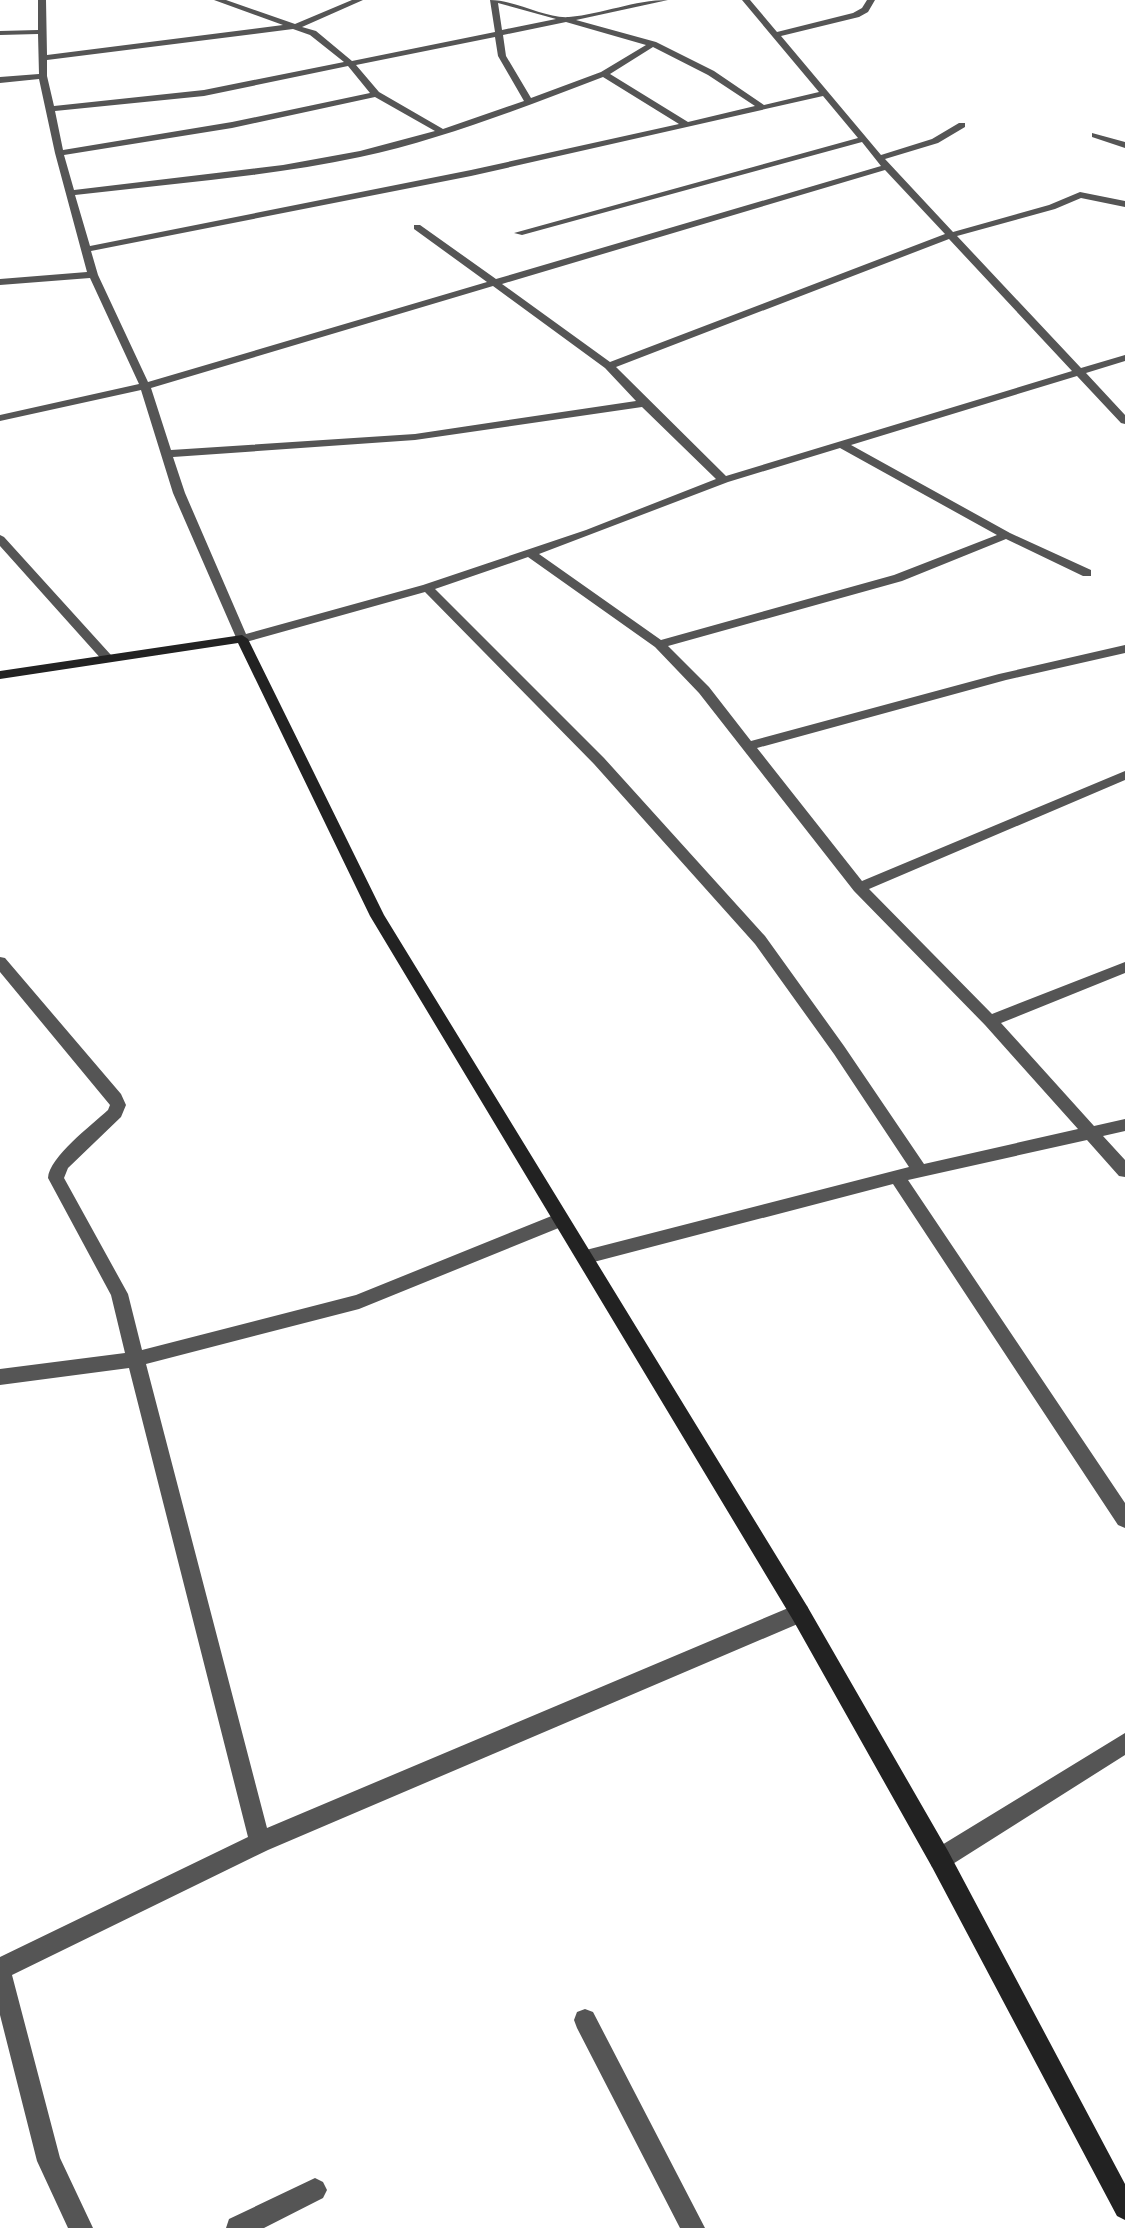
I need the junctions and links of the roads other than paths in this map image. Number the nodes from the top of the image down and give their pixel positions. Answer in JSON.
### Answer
{"nodes":[{"id":1,"x":42,"y":0,"type":"edge"},
{"id":2,"x":218,"y":0,"type":"edge"},
{"id":3,"x":359,"y":0,"type":"edge"},
{"id":4,"x":494,"y":0,"type":"edge"},
{"id":5,"x":664,"y":0,"type":"edge"},
{"id":6,"x":746,"y":0,"type":"edge"},
{"id":7,"x":871,"y":0,"type":"edge"},
{"id":8,"x":564,"y":19,"type":"junction"},
{"id":9,"x":297,"y":26,"type":"junction"},
{"id":10,"x":41,"y":32,"type":"junction"},
{"id":11,"x":0,"y":33,"type":"edge"},
{"id":12,"x":500,"y":34,"type":"junction"},
{"id":13,"x":774,"y":35,"type":"junction"},
{"id":14,"x":653,"y":44,"type":"junction"},
{"id":15,"x":41,"y":58,"type":"junction"},
{"id":16,"x":349,"y":62,"type":"junction"},
{"id":17,"x":604,"y":74,"type":"junction"},
{"id":18,"x":43,"y":76,"type":"junction"},
{"id":19,"x":0,"y":80,"type":"edge"},
{"id":20,"x":827,"y":93,"type":"junction"},
{"id":21,"x":376,"y":94,"type":"junction"},
{"id":22,"x":529,"y":102,"type":"junction"},
{"id":23,"x":762,"y":107,"type":"junction"},
{"id":24,"x":52,"y":109,"type":"junction"},
{"id":25,"x":686,"y":124,"type":"junction"},
{"id":26,"x":962,"y":125,"type":"dead end"},
{"id":27,"x":442,"y":132,"type":"junction"},
{"id":28,"x":1095,"y":135,"type":"dead end"},
{"id":29,"x":864,"y":139,"type":"junction"},
{"id":30,"x":1125,"y":145,"type":"edge"},
{"id":31,"x":59,"y":153,"type":"junction"},
{"id":32,"x":883,"y":162,"type":"junction"},
{"id":33,"x":70,"y":193,"type":"junction"},
{"id":34,"x":1125,"y":204,"type":"edge"},
{"id":35,"x":417,"y":227,"type":"dead end"},
{"id":36,"x":519,"y":233,"type":"dead end"},
{"id":37,"x":952,"y":235,"type":"junction"},
{"id":38,"x":88,"y":249,"type":"junction"},
{"id":39,"x":93,"y":275,"type":"junction"},
{"id":40,"x":0,"y":282,"type":"edge"},
{"id":41,"x":494,"y":284,"type":"junction"},
{"id":42,"x":1125,"y":358,"type":"edge"},
{"id":43,"x":609,"y":366,"type":"junction"},
{"id":44,"x":1079,"y":372,"type":"junction"},
{"id":45,"x":145,"y":386,"type":"junction"},
{"id":46,"x":644,"y":403,"type":"junction"},
{"id":47,"x":0,"y":418,"type":"edge"},
{"id":48,"x":1125,"y":421,"type":"edge"},
{"id":49,"x":841,"y":444,"type":"junction"},
{"id":50,"x":166,"y":454,"type":"junction"},
{"id":51,"x":724,"y":480,"type":"junction"},
{"id":52,"x":1006,"y":535,"type":"junction"},
{"id":53,"x":0,"y":539,"type":"edge"},
{"id":54,"x":529,"y":552,"type":"junction"},
{"id":55,"x":1087,"y":573,"type":"dead end"},
{"id":56,"x":427,"y":588,"type":"junction"},
{"id":57,"x":242,"y":639,"type":"junction"},
{"id":58,"x":659,"y":644,"type":"junction"},
{"id":59,"x":1125,"y":649,"type":"edge"},
{"id":60,"x":107,"y":658,"type":"junction"},
{"id":61,"x":0,"y":675,"type":"edge"},
{"id":62,"x":749,"y":746,"type":"junction"},
{"id":63,"x":1125,"y":775,"type":"edge"},
{"id":64,"x":859,"y":888,"type":"junction"},
{"id":65,"x":0,"y":962,"type":"edge"},
{"id":66,"x":1125,"y":967,"type":"edge"},
{"id":67,"x":990,"y":1021,"type":"junction"},
{"id":68,"x":1125,"y":1125,"type":"edge"},
{"id":69,"x":1090,"y":1132,"type":"junction"},
{"id":70,"x":920,"y":1171,"type":"junction"},
{"id":71,"x":1125,"y":1171,"type":"edge"},
{"id":72,"x":897,"y":1177,"type":"junction"},
{"id":73,"x":560,"y":1220,"type":"junction"},
{"id":74,"x":586,"y":1257,"type":"junction"},
{"id":75,"x":134,"y":1360,"type":"junction"},
{"id":76,"x":0,"y":1377,"type":"edge"},
{"id":77,"x":1125,"y":1519,"type":"edge"},
{"id":78,"x":800,"y":1613,"type":"junction"},
{"id":79,"x":1125,"y":1743,"type":"edge"},
{"id":80,"x":260,"y":1842,"type":"junction"},
{"id":81,"x":940,"y":1859,"type":"junction"},
{"id":82,"x":0,"y":1970,"type":"edge"},
{"id":83,"x":585,"y":2020,"type":"dead end"},
{"id":84,"x":315,"y":2190,"type":"dead end"},
{"id":85,"x":1125,"y":2208,"type":"edge"},
{"id":86,"x":81,"y":2228,"type":"edge"},
{"id":87,"x":238,"y":2228,"type":"edge"},
{"id":88,"x":693,"y":2228,"type":"edge"}],
"edges":[{"from":1,"to":10,"type":"street"},
{"from":2,"to":9,"type":"street"},
{"from":3,"to":9,"type":"street"},
{"from":4,"to":8,"type":"street"},
{"from":4,"to":12,"type":"street"},
{"from":5,"to":8,"type":"street"},
{"from":6,"to":13,"type":"street"},
{"from":7,"to":13,"type":"street"},
{"from":8,"to":12,"type":"street"},
{"from":8,"to":14,"type":"street"},
{"from":9,"to":15,"type":"street"},
{"from":9,"to":16,"type":"street"},
{"from":10,"to":11,"type":"street"},
{"from":10,"to":15,"type":"street"},
{"from":12,"to":16,"type":"street"},
{"from":12,"to":22,"type":"street"},
{"from":13,"to":20,"type":"street"},
{"from":14,"to":17,"type":"street"},
{"from":14,"to":23,"type":"street"},
{"from":15,"to":18,"type":"street"},
{"from":16,"to":21,"type":"street"},
{"from":16,"to":24,"type":"street"},
{"from":17,"to":22,"type":"street"},
{"from":17,"to":25,"type":"street"},
{"from":18,"to":19,"type":"street"},
{"from":18,"to":24,"type":"street"},
{"from":20,"to":23,"type":"street"},
{"from":20,"to":29,"type":"street"},
{"from":21,"to":27,"type":"street"},
{"from":21,"to":31,"type":"street"},
{"from":22,"to":27,"type":"street"},
{"from":23,"to":25,"type":"street"},
{"from":24,"to":31,"type":"street"},
{"from":25,"to":38,"type":"street"},
{"from":26,"to":32,"type":"street"},
{"from":27,"to":33,"type":"street"},
{"from":28,"to":30,"type":"street"},
{"from":29,"to":32,"type":"street"},
{"from":29,"to":36,"type":"street"},
{"from":31,"to":33,"type":"street"},
{"from":32,"to":37,"type":"street"},
{"from":32,"to":41,"type":"street"},
{"from":33,"to":38,"type":"street"},
{"from":34,"to":37,"type":"street"},
{"from":35,"to":41,"type":"street"},
{"from":37,"to":43,"type":"street"},
{"from":37,"to":44,"type":"street"},
{"from":38,"to":39,"type":"street"},
{"from":39,"to":40,"type":"street"},
{"from":39,"to":45,"type":"street"},
{"from":41,"to":43,"type":"street"},
{"from":41,"to":45,"type":"street"},
{"from":42,"to":44,"type":"street"},
{"from":43,"to":46,"type":"street"},
{"from":44,"to":48,"type":"street"},
{"from":44,"to":49,"type":"street"},
{"from":45,"to":47,"type":"street"},
{"from":45,"to":50,"type":"street"},
{"from":46,"to":50,"type":"street"},
{"from":46,"to":51,"type":"street"},
{"from":49,"to":51,"type":"street"},
{"from":49,"to":52,"type":"street"},
{"from":50,"to":57,"type":"street"},
{"from":51,"to":54,"type":"street"},
{"from":52,"to":55,"type":"street"},
{"from":52,"to":58,"type":"street"},
{"from":53,"to":60,"type":"street"},
{"from":54,"to":56,"type":"street"},
{"from":54,"to":58,"type":"street"},
{"from":56,"to":57,"type":"street"},
{"from":56,"to":70,"type":"street"},
{"from":57,"to":60,"type":"street"},
{"from":57,"to":73,"type":"street"},
{"from":58,"to":62,"type":"street"},
{"from":59,"to":62,"type":"street"},
{"from":60,"to":61,"type":"street"},
{"from":62,"to":64,"type":"street"},
{"from":63,"to":64,"type":"street"},
{"from":64,"to":67,"type":"street"},
{"from":65,"to":75,"type":"street"},
{"from":66,"to":67,"type":"street"},
{"from":67,"to":69,"type":"street"},
{"from":68,"to":69,"type":"street"},
{"from":69,"to":70,"type":"street"},
{"from":69,"to":71,"type":"street"},
{"from":70,"to":72,"type":"street"},
{"from":72,"to":74,"type":"street"},
{"from":72,"to":77,"type":"street"},
{"from":73,"to":74,"type":"street"},
{"from":73,"to":75,"type":"street"},
{"from":74,"to":78,"type":"street"},
{"from":75,"to":76,"type":"street"},
{"from":75,"to":80,"type":"street"},
{"from":78,"to":80,"type":"street"},
{"from":78,"to":81,"type":"street"},
{"from":79,"to":81,"type":"street"},
{"from":80,"to":82,"type":"street"},
{"from":81,"to":85,"type":"street"},
{"from":82,"to":86,"type":"street"},
{"from":83,"to":88,"type":"street"},
{"from":84,"to":87,"type":"street"}]}
